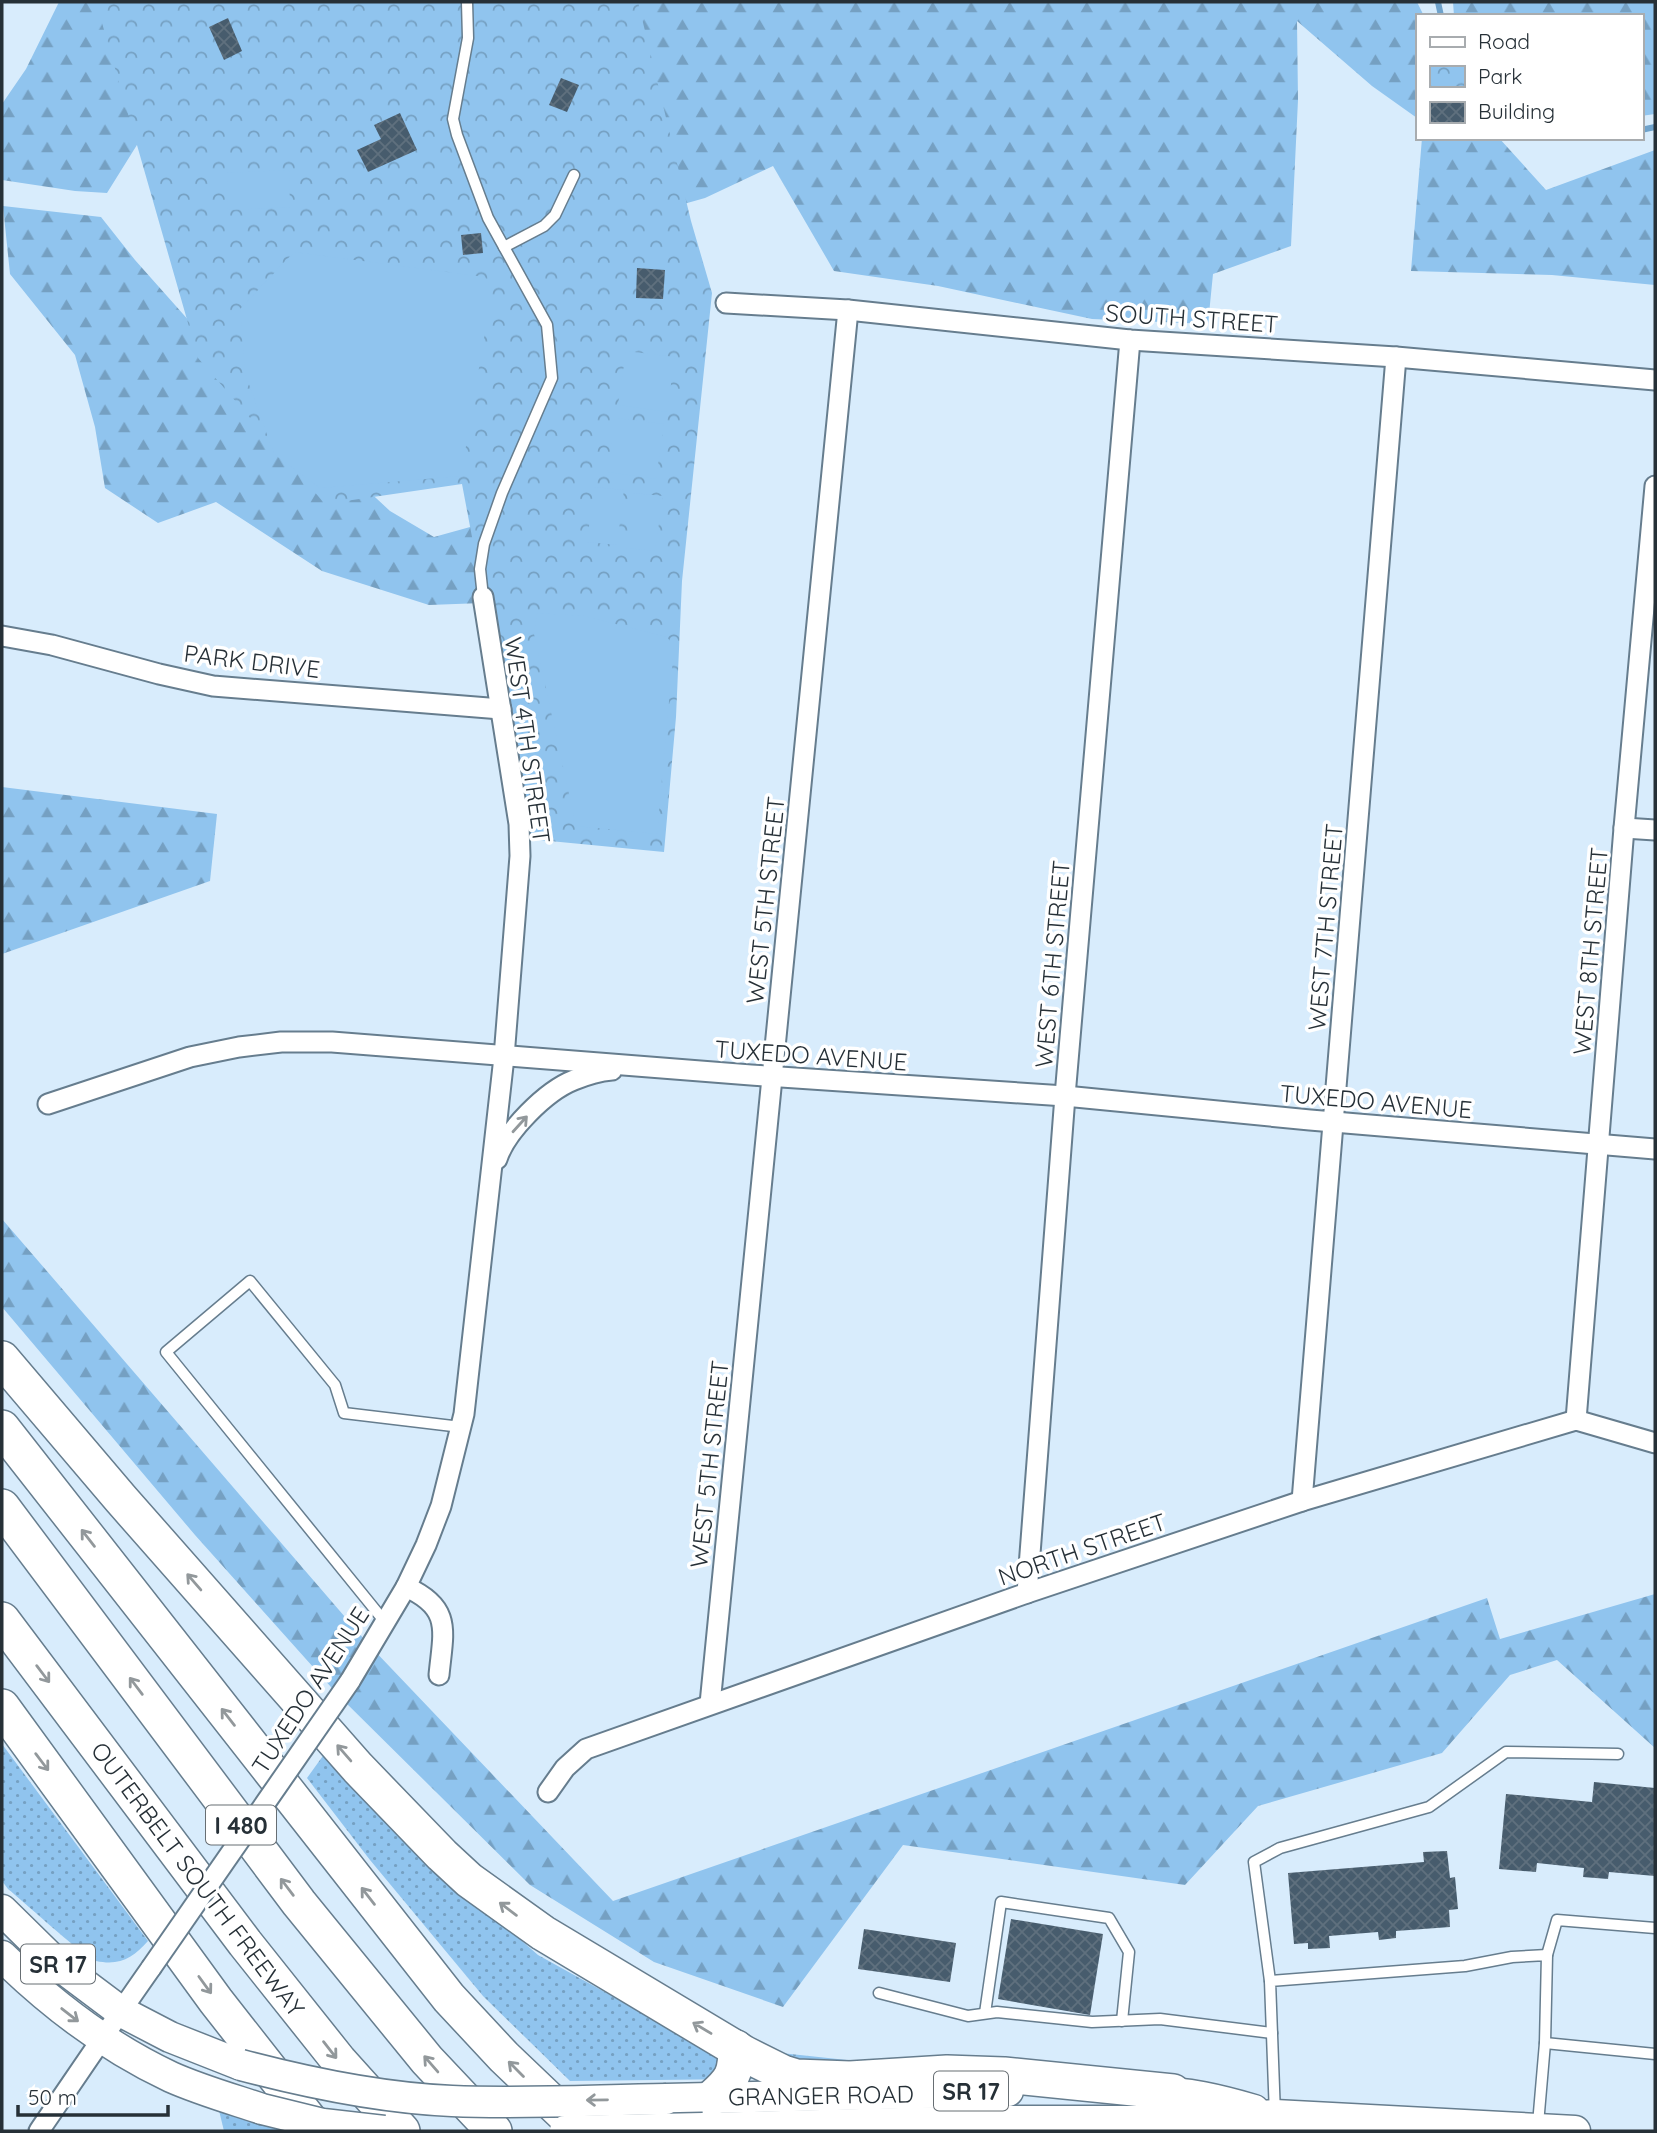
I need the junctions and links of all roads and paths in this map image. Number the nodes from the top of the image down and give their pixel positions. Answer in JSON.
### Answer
{"nodes":[{"id":1,"x":467,"y":2,"type":"edge"},
{"id":2,"x":574,"y":175,"type":"dead end"},
{"id":3,"x":504,"y":247,"type":"junction"},
{"id":4,"x":726,"y":303,"type":"dead end"},
{"id":5,"x":848,"y":310,"type":"junction"},
{"id":6,"x":1130,"y":340,"type":"junction"},
{"id":7,"x":1396,"y":357,"type":"junction"},
{"id":8,"x":1655,"y":380,"type":"edge"},
{"id":9,"x":1655,"y":486,"type":"edge"},
{"id":10,"x":484,"y":597,"type":"joint"},
{"id":11,"x":2,"y":636,"type":"edge"},
{"id":12,"x":500,"y":709,"type":"junction"},
{"id":13,"x":1624,"y":828,"type":"junction"},
{"id":14,"x":1655,"y":830,"type":"edge"},
{"id":15,"x":504,"y":1057,"type":"junction"},
{"id":16,"x":635,"y":1067,"type":"junction"},
{"id":17,"x":772,"y":1077,"type":"junction"},
{"id":18,"x":1065,"y":1096,"type":"junction"},
{"id":19,"x":48,"y":1104,"type":"dead end"},
{"id":20,"x":1333,"y":1122,"type":"junction"},
{"id":21,"x":1598,"y":1144,"type":"junction"},
{"id":22,"x":1655,"y":1149,"type":"edge"},
{"id":23,"x":490,"y":1183,"type":"junction"},
{"id":24,"x":2,"y":1359,"type":"edge"},
{"id":25,"x":1576,"y":1420,"type":"junction"},
{"id":26,"x":461,"y":1427,"type":"junction"},
{"id":27,"x":2,"y":1428,"type":"edge"},
{"id":28,"x":1655,"y":1443,"type":"edge"},
{"id":29,"x":1302,"y":1501,"type":"junction"},
{"id":30,"x":2,"y":1507,"type":"edge"},
{"id":31,"x":406,"y":1587,"type":"junction"},
{"id":32,"x":1027,"y":1592,"type":"junction"},
{"id":33,"x":2,"y":1620,"type":"edge"},
{"id":34,"x":385,"y":1622,"type":"junction"},
{"id":35,"x":439,"y":1675,"type":"dead end"},
{"id":36,"x":710,"y":1704,"type":"junction"},
{"id":37,"x":2,"y":1707,"type":"edge"},
{"id":38,"x":1618,"y":1754,"type":"dead end"},
{"id":39,"x":548,"y":1792,"type":"dead end"},
{"id":40,"x":2,"y":1910,"type":"edge"},
{"id":41,"x":1655,"y":1928,"type":"edge"},
{"id":42,"x":1547,"y":1955,"type":"junction"},
{"id":43,"x":2,"y":1956,"type":"edge"},
{"id":44,"x":1270,"y":1981,"type":"junction"},
{"id":45,"x":879,"y":1993,"type":"dead end"},
{"id":46,"x":120,"y":2011,"type":"junction"},
{"id":47,"x":985,"y":2013,"type":"junction"},
{"id":48,"x":1122,"y":2021,"type":"junction"},
{"id":49,"x":1272,"y":2033,"type":"junction"},
{"id":50,"x":103,"y":2040,"type":"junction"},
{"id":51,"x":1545,"y":2043,"type":"junction"},
{"id":52,"x":736,"y":2048,"type":"junction"},
{"id":53,"x":1655,"y":2054,"type":"edge"},
{"id":54,"x":708,"y":2113,"type":"junction"},
{"id":55,"x":1178,"y":2115,"type":"edge"},
{"id":56,"x":1274,"y":2123,"type":"edge"},
{"id":57,"x":1328,"y":2124,"type":"edge"},
{"id":58,"x":1401,"y":2126,"type":"edge"},
{"id":59,"x":1538,"y":2129,"type":"junction"},
{"id":60,"x":39,"y":2131,"type":"edge"},
{"id":61,"x":318,"y":2131,"type":"edge"},
{"id":62,"x":384,"y":2131,"type":"edge"},
{"id":63,"x":402,"y":2131,"type":"edge"},
{"id":64,"x":494,"y":2131,"type":"edge"},
{"id":65,"x":565,"y":2131,"type":"edge"},
{"id":66,"x":584,"y":2131,"type":"edge"},
{"id":67,"x":1575,"y":2131,"type":"edge"}],
"edges":[{"from":1,"to":3,"type":"lane"},
{"from":2,"to":3,"type":"lane"},
{"from":3,"to":10,"type":"lane"},
{"from":4,"to":5,"type":"street","name":"SOUTH STREET"},
{"from":5,"to":6,"type":"street","name":"SOUTH STREET"},
{"from":5,"to":17,"type":"street","name":"WEST 5TH STREET"},
{"from":6,"to":7,"type":"street","name":"SOUTH STREET"},
{"from":6,"to":18,"type":"street","name":"WEST 6TH STREET"},
{"from":7,"to":8,"type":"street","name":"SOUTH STREET"},
{"from":7,"to":20,"type":"street","name":"WEST 7TH STREET"},
{"from":9,"to":13,"type":"street","name":"WEST 8TH STREET"},
{"from":10,"to":12,"type":"street","name":"WEST 4TH STREET"},
{"from":11,"to":12,"type":"street","name":"PARK DRIVE"},
{"from":12,"to":15,"type":"street","name":"WEST 4TH STREET"},
{"from":13,"to":14,"type":"street"},
{"from":13,"to":21,"type":"street","name":"WEST 8TH STREET"},
{"from":15,"to":16,"type":"street","name":"TUXEDO AVENUE"},
{"from":15,"to":19,"type":"street"},
{"from":15,"to":23,"type":"street","name":"TUXEDO AVENUE"},
{"from":16,"to":17,"type":"street","name":"TUXEDO AVENUE"},
{"from":23,"to":16,"type":"street","one_way":true},
{"from":17,"to":18,"type":"street","name":"TUXEDO AVENUE"},
{"from":17,"to":36,"type":"street","name":"WEST 5TH STREET"},
{"from":18,"to":20,"type":"street","name":"TUXEDO AVENUE"},
{"from":18,"to":32,"type":"street","name":"WEST 6TH STREET"},
{"from":20,"to":21,"type":"street","name":"TUXEDO AVENUE"},
{"from":20,"to":29,"type":"street","name":"WEST 7TH STREET"},
{"from":21,"to":22,"type":"street","name":"TUXEDO AVENUE"},
{"from":21,"to":25,"type":"street","name":"WEST 8TH STREET"},
{"from":23,"to":26,"type":"street","name":"TUXEDO AVENUE"},
{"from":52,"to":24,"type":"highway","one_way":true},
{"from":25,"to":28,"type":"street"},
{"from":25,"to":29,"type":"street","name":"NORTH STREET"},
{"from":26,"to":31,"type":"street","name":"TUXEDO AVENUE"},
{"from":26,"to":34,"type":"lane"},
{"from":66,"to":27,"type":"highway","one_way":true},
{"from":29,"to":32,"type":"street","name":"NORTH STREET"},
{"from":64,"to":30,"type":"highway","number":"I 480","one_way":true},
{"from":31,"to":34,"type":"street","name":"TUXEDO AVENUE"},
{"from":31,"to":35,"type":"street"},
{"from":32,"to":36,"type":"street","name":"NORTH STREET"},
{"from":33,"to":63,"type":"highway","name":"OUTERBELT SOUTH FREEWAY","number":"I 480","one_way":true},
{"from":34,"to":46,"type":"street","name":"TUXEDO AVENUE","bridge":true},
{"from":36,"to":39,"type":"street","name":"NORTH STREET"},
{"from":37,"to":61,"type":"highway","one_way":true},
{"from":38,"to":44,"type":"lane"},
{"from":40,"to":46,"type":"main road","name":"GRANGER ROAD","number":"SR 17"},
{"from":41,"to":42,"type":"lane"},
{"from":42,"to":44,"type":"lane"},
{"from":42,"to":51,"type":"lane"},
{"from":43,"to":50,"type":"main road","number":"SR 17","one_way":true},
{"from":44,"to":49,"type":"lane"},
{"from":45,"to":47,"type":"lane"},
{"from":46,"to":50,"type":"street","name":"TUXEDO AVENUE"},
{"from":54,"to":46,"type":"main road","name":"GRANGER ROAD","number":"SR 17","one_way":true,"bridge":true},
{"from":47,"to":48,"type":"lane"},
{"from":47,"to":48,"type":"lane"},
{"from":48,"to":49,"type":"lane"},
{"from":49,"to":56,"type":"lane"},
{"from":50,"to":60,"type":"street","name":"TUXEDO AVENUE"},
{"from":50,"to":62,"type":"main road","number":"SR 17","bridge":true},
{"from":51,"to":53,"type":"lane"},
{"from":51,"to":59,"type":"lane"},
{"from":52,"to":54,"type":"highway"},
{"from":52,"to":55,"type":"highway"},
{"from":54,"to":55,"type":"main road","name":"GRANGER ROAD","number":"SR 17"},
{"from":54,"to":65,"type":"main road","name":"GRANGER ROAD","number":"SR 17","bridge":true},
{"from":55,"to":56,"type":"main road","name":"GRANGER ROAD","number":"SR 17"},
{"from":56,"to":57,"type":"main road","number":"SR 17"},
{"from":57,"to":58,"type":"main road","number":"SR 17"},
{"from":58,"to":59,"type":"main road","number":"SR 17"},
{"from":59,"to":67,"type":"main road","number":"SR 17"}]}
